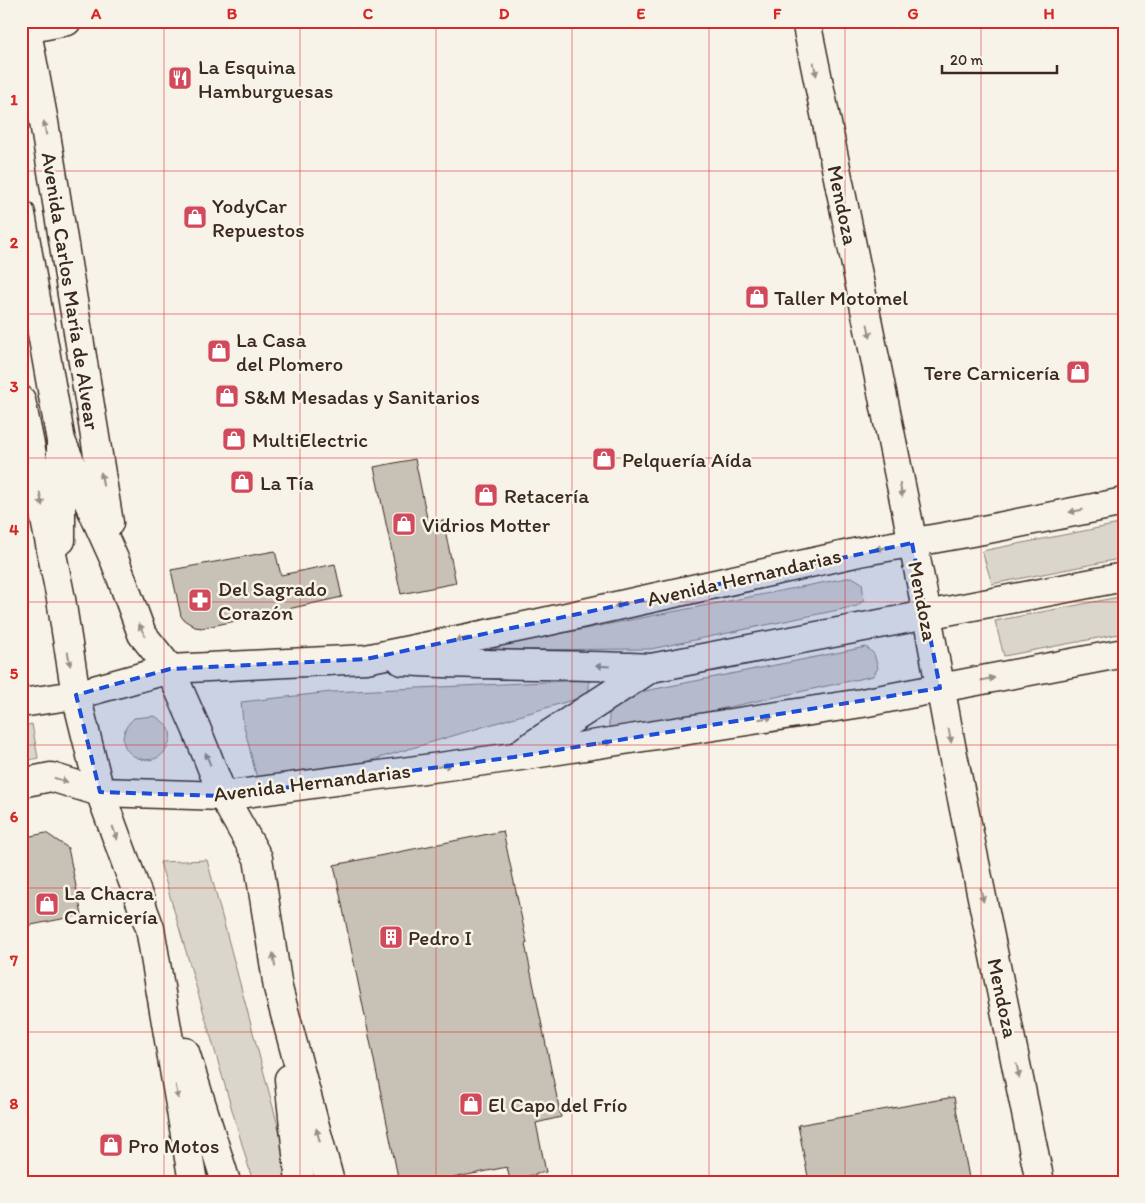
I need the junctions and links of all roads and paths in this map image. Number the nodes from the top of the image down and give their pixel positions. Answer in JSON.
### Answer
{"nodes":[{"id":1,"x":67,"y":21,"type":"edge"},
{"id":2,"x":806,"y":21,"type":"edge"},
{"id":3,"x":24,"y":27,"type":"edge"},
{"id":4,"x":21,"y":214,"type":"edge"},
{"id":5,"x":21,"y":400,"type":"edge"},
{"id":6,"x":61,"y":441,"type":"junction"},
{"id":7,"x":1124,"y":502,"type":"edge"},
{"id":8,"x":912,"y":542,"type":"junction"},
{"id":9,"x":115,"y":561,"type":"junction"},
{"id":10,"x":1124,"y":577,"type":"edge"},
{"id":11,"x":61,"y":599,"type":"junction"},
{"id":12,"x":927,"y":615,"type":"junction"},
{"id":13,"x":1124,"y":653,"type":"edge"},
{"id":14,"x":366,"y":659,"type":"junction"},
{"id":15,"x":651,"y":668,"type":"junction"},
{"id":16,"x":170,"y":669,"type":"junction"},
{"id":17,"x":940,"y":688,"type":"junction"},
{"id":18,"x":76,"y":695,"type":"junction"},
{"id":19,"x":21,"y":703,"type":"edge"},
{"id":20,"x":514,"y":757,"type":"junction"},
{"id":21,"x":21,"y":783,"type":"edge"},
{"id":22,"x":100,"y":792,"type":"junction"},
{"id":23,"x":223,"y":796,"type":"junction"},
{"id":24,"x":150,"y":928,"type":"junction"},
{"id":25,"x":278,"y":988,"type":"junction"},
{"id":26,"x":193,"y":1182,"type":"edge"},
{"id":27,"x":226,"y":1182,"type":"edge"},
{"id":28,"x":300,"y":1182,"type":"edge"},
{"id":29,"x":330,"y":1182,"type":"edge"},
{"id":30,"x":1040,"y":1182,"type":"edge"}],
"edges":[{"from":1,"to":3,"type":"main road"},
{"from":2,"to":8,"type":"main road","name":"Mendoza","one_way":true},
{"from":9,"to":3,"type":"main road","name":"Avenida Carlos María de Alvear","one_way":true},
{"from":4,"to":6,"type":"main road","name":"Avenida Carlos María de Alvear"},
{"from":5,"to":11,"type":"main road","name":"Avenida Carlos María de Alvear","one_way":true},
{"from":6,"to":9,"type":"main road","name":"Avenida Carlos María de Alvear"},
{"from":6,"to":11,"type":"main road","name":"Avenida Carlos María de Alvear"},
{"from":7,"to":8,"type":"main road","name":"Avenida Hernandarias","one_way":true},
{"from":8,"to":12,"type":"main road","name":"Mendoza"},
{"from":8,"to":14,"type":"main road","name":"Avenida Hernandarias","one_way":true},
{"from":16,"to":9,"type":"main road","name":"Avenida Carlos María de Alvear","one_way":true},
{"from":10,"to":12,"type":"main road","name":"Avenida Hernandarias"},
{"from":11,"to":18,"type":"main road","name":"Avenida Carlos María de Alvear","one_way":true},
{"from":12,"to":15,"type":"main road","name":"Avenida Hernandarias"},
{"from":12,"to":17,"type":"main road","name":"Mendoza"},
{"from":17,"to":13,"type":"main road","name":"Avenida Hernandarias","one_way":true},
{"from":15,"to":14,"type":"main road","name":"Avenida Hernandarias","one_way":true},
{"from":14,"to":16,"type":"main road","name":"Avenida Hernandarias"},
{"from":15,"to":20,"type":"main road","name":"Avenida Hernandarias"},
{"from":16,"to":18,"type":"main road","name":"Avenida Hernandarias"},
{"from":23,"to":16,"type":"main road","name":"Avenida Carlos María de Alvear","one_way":true},
{"from":20,"to":17,"type":"main road","name":"Avenida Hernandarias","one_way":true},
{"from":17,"to":30,"type":"main road","name":"Mendoza","one_way":true},
{"from":18,"to":19,"type":"main road","name":"Avenida Hernandarias"},
{"from":18,"to":22,"type":"main road","name":"Avenida Carlos María de Alvear"},
{"from":23,"to":20,"type":"main road","name":"Avenida Hernandarias","one_way":true},
{"from":21,"to":22,"type":"main road","name":"Avenida Hernandarias","one_way":true},
{"from":22,"to":23,"type":"main road","name":"Avenida Hernandarias"},
{"from":22,"to":24,"type":"main road","name":"Avenida Carlos María de Alvear","one_way":true},
{"from":25,"to":23,"type":"main road","name":"Avenida Carlos María de Alvear","one_way":true},
{"from":24,"to":26,"type":"main road","name":"Avenida Carlos María de Alvear","one_way":true},
{"from":24,"to":27,"type":"main road","name":"Avenida Carlos María de Alvear"},
{"from":25,"to":28,"type":"main road","name":"Avenida Carlos María de Alvear"},
{"from":29,"to":25,"type":"main road","name":"Avenida Carlos María de Alvear","one_way":true}]}
